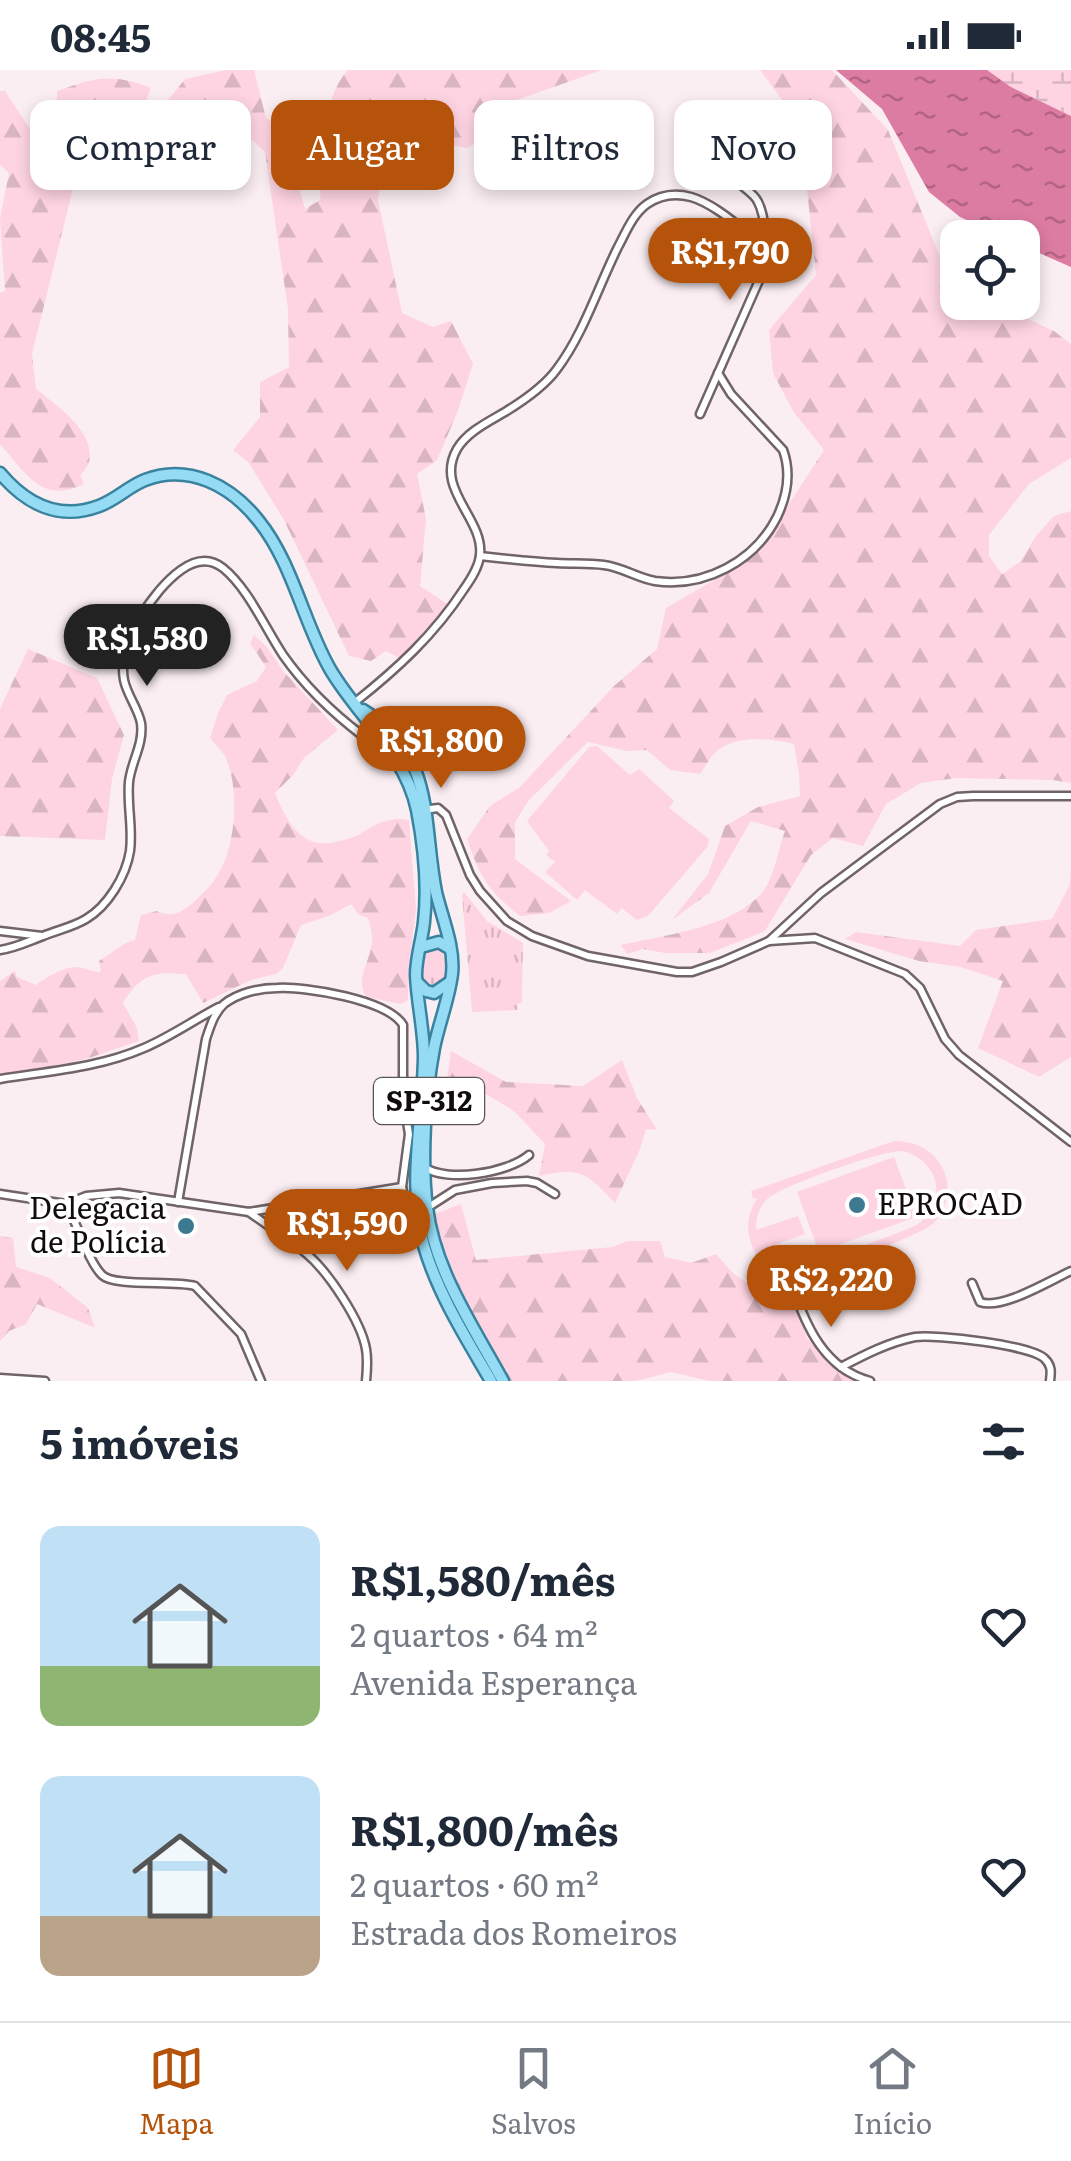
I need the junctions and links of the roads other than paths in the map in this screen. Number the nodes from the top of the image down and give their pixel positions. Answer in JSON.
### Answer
{"nodes":[{"id":1,"x":747,"y":190,"type":"edge"},
{"id":2,"x":766,"y":247,"type":"junction"},
{"id":3,"x":718,"y":373,"type":"junction"},
{"id":4,"x":700,"y":414,"type":"dead end"},
{"id":5,"x":0,"y":473,"type":"edge"},
{"id":6,"x":480,"y":556,"type":"junction"},
{"id":7,"x":356,"y":704,"type":"junction"},
{"id":8,"x":394,"y":754,"type":"junction"},
{"id":9,"x":412,"y":763,"type":"junction"},
{"id":10,"x":1071,"y":796,"type":"edge"},
{"id":11,"x":423,"y":816,"type":"junction"},
{"id":12,"x":0,"y":931,"type":"edge"},
{"id":13,"x":43,"y":936,"type":"junction"},
{"id":14,"x":770,"y":941,"type":"junction"},
{"id":15,"x":421,"y":947,"type":"junction"},
{"id":16,"x":449,"y":948,"type":"junction"},
{"id":17,"x":0,"y":950,"type":"edge"},
{"id":18,"x":417,"y":982,"type":"junction"},
{"id":19,"x":450,"y":982,"type":"junction"},
{"id":20,"x":222,"y":1006,"type":"junction"},
{"id":21,"x":0,"y":1079,"type":"edge"},
{"id":22,"x":419,"y":1124,"type":"junction"},
{"id":23,"x":409,"y":1134,"type":"junction"},
{"id":24,"x":1071,"y":1142,"type":"edge"},
{"id":25,"x":530,"y":1156,"type":"dead end"},
{"id":26,"x":424,"y":1167,"type":"junction"},
{"id":27,"x":435,"y":1175,"type":"junction"},
{"id":28,"x":402,"y":1187,"type":"junction"},
{"id":29,"x":0,"y":1194,"type":"edge"},
{"id":30,"x":555,"y":1194,"type":"dead end"},
{"id":31,"x":437,"y":1200,"type":"junction"},
{"id":32,"x":178,"y":1202,"type":"junction"},
{"id":33,"x":66,"y":1204,"type":"junction"},
{"id":34,"x":427,"y":1208,"type":"junction"},
{"id":35,"x":249,"y":1212,"type":"junction"},
{"id":36,"x":424,"y":1246,"type":"junction"},
{"id":37,"x":1071,"y":1270,"type":"edge"},
{"id":38,"x":972,"y":1283,"type":"dead end"},
{"id":39,"x":793,"y":1287,"type":"dead end"},
{"id":40,"x":841,"y":1367,"type":"junction"},
{"id":41,"x":2,"y":1379,"type":"edge"},
{"id":42,"x":44,"y":1381,"type":"edge"},
{"id":43,"x":261,"y":1381,"type":"edge"},
{"id":44,"x":366,"y":1381,"type":"edge"},
{"id":45,"x":491,"y":1381,"type":"edge"},
{"id":46,"x":503,"y":1381,"type":"edge"},
{"id":47,"x":870,"y":1381,"type":"edge"},
{"id":48,"x":1050,"y":1381,"type":"edge"}],
"edges":[{"from":1,"to":2,"type":"street"},
{"from":2,"to":3,"type":"street"},
{"from":2,"to":6,"type":"street"},
{"from":3,"to":4,"type":"street"},
{"from":3,"to":6,"type":"street"},
{"from":5,"to":7,"type":"main road","number":"SP-312"},
{"from":6,"to":7,"type":"street"},
{"from":7,"to":8,"type":"main road","number":"SP-312"},
{"from":7,"to":9,"type":"main road","number":"SP-312"},
{"from":8,"to":9,"type":"street"},
{"from":8,"to":11,"type":"main road","number":"SP-312"},
{"from":8,"to":13,"type":"street"},
{"from":9,"to":11,"type":"main road","number":"SP-312"},
{"from":10,"to":14,"type":"street"},
{"from":11,"to":14,"type":"street"},
{"from":11,"to":15,"type":"main road","number":"SP-312"},
{"from":11,"to":16,"type":"main road","number":"SP-312"},
{"from":12,"to":13,"type":"street"},
{"from":13,"to":17,"type":"street"},
{"from":14,"to":24,"type":"street"},
{"from":15,"to":16,"type":"main road"},
{"from":15,"to":18,"type":"main road","number":"SP-312"},
{"from":16,"to":19,"type":"main road","number":"SP-312"},
{"from":18,"to":19,"type":"main road"},
{"from":18,"to":22,"type":"main road","number":"SP-312"},
{"from":19,"to":26,"type":"main road","number":"SP-312"},
{"from":20,"to":21,"type":"street"},
{"from":20,"to":23,"type":"street"},
{"from":20,"to":32,"type":"street"},
{"from":22,"to":23,"type":"street"},
{"from":22,"to":36,"type":"main road","number":"SP-312"},
{"from":23,"to":28,"type":"street"},
{"from":25,"to":27,"type":"street"},
{"from":26,"to":27,"type":"street"},
{"from":26,"to":34,"type":"main road","number":"SP-312"},
{"from":27,"to":31,"type":"street"},
{"from":28,"to":35,"type":"street"},
{"from":28,"to":36,"type":"street"},
{"from":29,"to":33,"type":"street"},
{"from":30,"to":31,"type":"street"},
{"from":31,"to":34,"type":"street"},
{"from":32,"to":33,"type":"street"},
{"from":32,"to":35,"type":"street"},
{"from":33,"to":43,"type":"street"},
{"from":34,"to":46,"type":"main road","number":"SP-312"},
{"from":35,"to":44,"type":"street"},
{"from":36,"to":45,"type":"main road","number":"SP-312"},
{"from":37,"to":38,"type":"street"},
{"from":39,"to":40,"type":"street"},
{"from":40,"to":47,"type":"street"},
{"from":40,"to":48,"type":"street"},
{"from":41,"to":42,"type":"street"}]}
